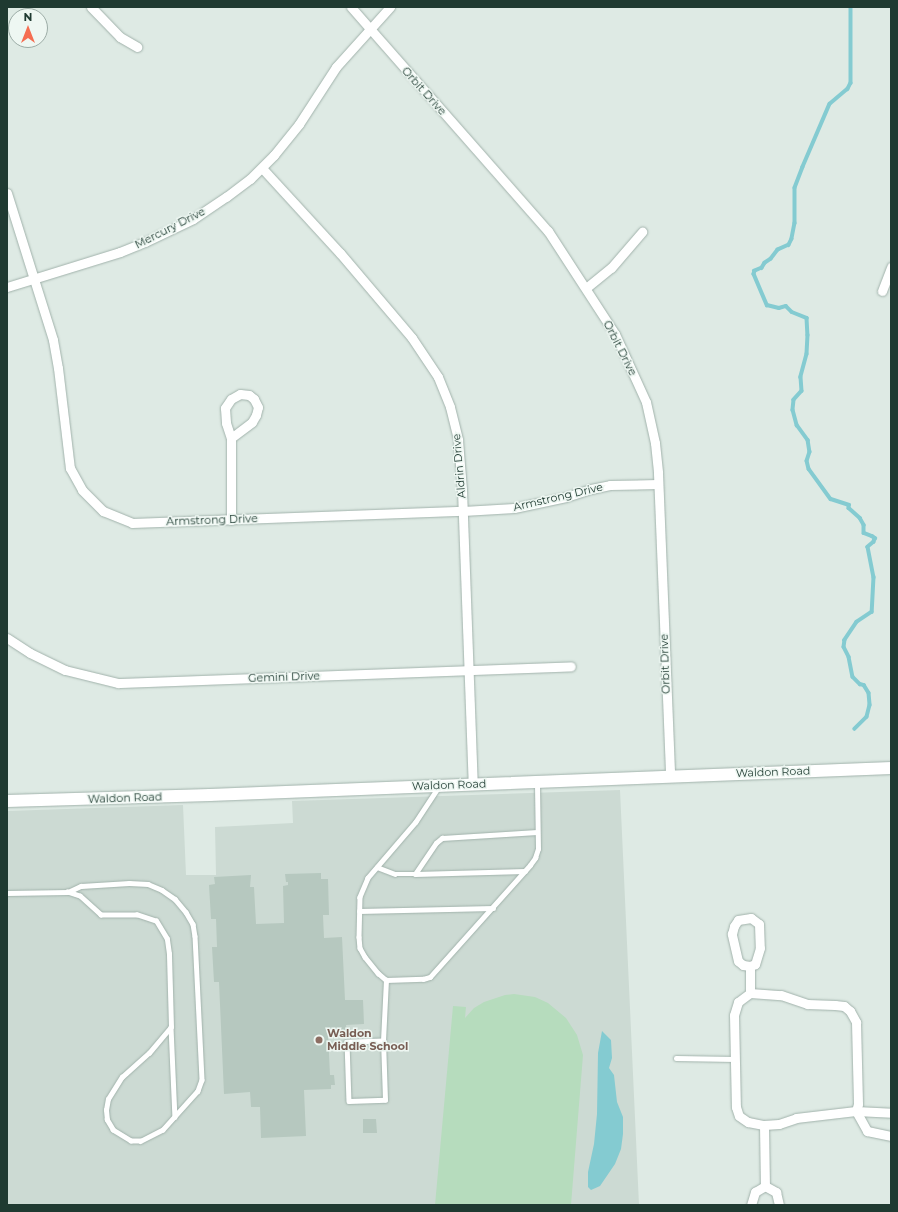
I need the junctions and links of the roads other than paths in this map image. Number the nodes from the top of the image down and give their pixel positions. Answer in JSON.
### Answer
{"nodes":[{"id":1,"x":91,"y":7,"type":"edge"},
{"id":2,"x":351,"y":7,"type":"edge"},
{"id":3,"x":390,"y":7,"type":"edge"},
{"id":4,"x":369,"y":29,"type":"junction"},
{"id":5,"x":136,"y":47,"type":"dead end"},
{"id":6,"x":262,"y":168,"type":"junction"},
{"id":7,"x":7,"y":193,"type":"edge"},
{"id":8,"x":642,"y":232,"type":"dead end"},
{"id":9,"x":891,"y":267,"type":"edge"},
{"id":10,"x":33,"y":279,"type":"junction"},
{"id":11,"x":7,"y":287,"type":"edge"},
{"id":12,"x":586,"y":288,"type":"junction"},
{"id":13,"x":882,"y":291,"type":"dead end"},
{"id":14,"x":230,"y":438,"type":"junction"},
{"id":15,"x":658,"y":484,"type":"junction"},
{"id":16,"x":462,"y":511,"type":"junction"},
{"id":17,"x":231,"y":520,"type":"junction"},
{"id":18,"x":7,"y":638,"type":"edge"},
{"id":19,"x":571,"y":666,"type":"dead end"},
{"id":20,"x":468,"y":670,"type":"junction"},
{"id":21,"x":891,"y":768,"type":"edge"},
{"id":22,"x":670,"y":776,"type":"junction"},
{"id":23,"x":537,"y":782,"type":"junction"},
{"id":24,"x":473,"y":784,"type":"junction"},
{"id":25,"x":440,"y":786,"type":"junction"},
{"id":26,"x":7,"y":801,"type":"edge"},
{"id":27,"x":538,"y":832,"type":"junction"},
{"id":28,"x":377,"y":867,"type":"junction"},
{"id":29,"x":525,"y":871,"type":"junction"},
{"id":30,"x":415,"y":874,"type":"junction"},
{"id":31,"x":68,"y":892,"type":"junction"},
{"id":32,"x":7,"y":893,"type":"edge"},
{"id":33,"x":493,"y":908,"type":"junction"},
{"id":34,"x":359,"y":911,"type":"junction"},
{"id":35,"x":750,"y":966,"type":"junction"},
{"id":36,"x":386,"y":980,"type":"junction"},
{"id":37,"x":750,"y":993,"type":"junction"},
{"id":38,"x":171,"y":1027,"type":"junction"},
{"id":39,"x":383,"y":1041,"type":"junction"},
{"id":40,"x":676,"y":1058,"type":"dead end"},
{"id":41,"x":735,"y":1059,"type":"junction"},
{"id":42,"x":856,"y":1111,"type":"junction"},
{"id":43,"x":891,"y":1113,"type":"edge"},
{"id":44,"x":175,"y":1117,"type":"junction"},
{"id":45,"x":764,"y":1125,"type":"junction"},
{"id":46,"x":891,"y":1136,"type":"edge"},
{"id":47,"x":765,"y":1186,"type":"junction"},
{"id":48,"x":751,"y":1205,"type":"edge"},
{"id":49,"x":780,"y":1205,"type":"edge"}],
"edges":[{"from":1,"to":5,"type":"street"},
{"from":2,"to":4,"type":"street","name":"Orbit Drive"},
{"from":3,"to":4,"type":"street","name":"Mercury Drive"},
{"from":4,"to":6,"type":"street","name":"Mercury Drive"},
{"from":4,"to":12,"type":"street","name":"Orbit Drive"},
{"from":6,"to":10,"type":"street","name":"Mercury Drive"},
{"from":6,"to":16,"type":"street","name":"Aldrin Drive"},
{"from":7,"to":10,"type":"street","name":"Armstrong Drive"},
{"from":8,"to":12,"type":"street"},
{"from":9,"to":13,"type":"street"},
{"from":10,"to":11,"type":"street","name":"Mercury Drive"},
{"from":10,"to":17,"type":"street","name":"Armstrong Drive"},
{"from":12,"to":15,"type":"street","name":"Orbit Drive"},
{"from":14,"to":14,"type":"street"},
{"from":14,"to":17,"type":"street"},
{"from":15,"to":16,"type":"street","name":"Armstrong Drive"},
{"from":15,"to":22,"type":"street","name":"Orbit Drive"},
{"from":16,"to":17,"type":"street","name":"Armstrong Drive"},
{"from":16,"to":20,"type":"street","name":"Aldrin Drive"},
{"from":18,"to":20,"type":"street","name":"Gemini Drive"},
{"from":19,"to":20,"type":"street","name":"Gemini Drive"},
{"from":20,"to":24,"type":"street","name":"Aldrin Drive"},
{"from":21,"to":22,"type":"street","name":"Waldon Road"},
{"from":22,"to":23,"type":"street","name":"Waldon Road"},
{"from":23,"to":24,"type":"street","name":"Waldon Road"},
{"from":23,"to":27,"type":"lane"},
{"from":24,"to":25,"type":"street","name":"Waldon Road"},
{"from":25,"to":26,"type":"street","name":"Waldon Road"},
{"from":25,"to":28,"type":"lane"},
{"from":27,"to":29,"type":"lane"},
{"from":27,"to":30,"type":"lane"},
{"from":28,"to":30,"type":"lane"},
{"from":28,"to":34,"type":"lane"},
{"from":29,"to":30,"type":"lane"},
{"from":29,"to":33,"type":"lane"},
{"from":31,"to":32,"type":"lane"},
{"from":31,"to":38,"type":"lane"},
{"from":31,"to":44,"type":"lane"},
{"from":33,"to":34,"type":"lane"},
{"from":33,"to":36,"type":"lane"},
{"from":34,"to":36,"type":"lane"},
{"from":35,"to":35,"type":"street"},
{"from":35,"to":37,"type":"street"},
{"from":36,"to":39,"type":"lane"},
{"from":37,"to":41,"type":"street"},
{"from":37,"to":42,"type":"street"},
{"from":38,"to":44,"type":"lane"},
{"from":38,"to":44,"type":"lane"},
{"from":39,"to":39,"type":"lane"},
{"from":40,"to":41,"type":"lane"},
{"from":41,"to":45,"type":"street"},
{"from":42,"to":43,"type":"street"},
{"from":42,"to":45,"type":"street"},
{"from":42,"to":46,"type":"street"},
{"from":45,"to":47,"type":"street"},
{"from":47,"to":48,"type":"street"},
{"from":47,"to":49,"type":"street"}]}
